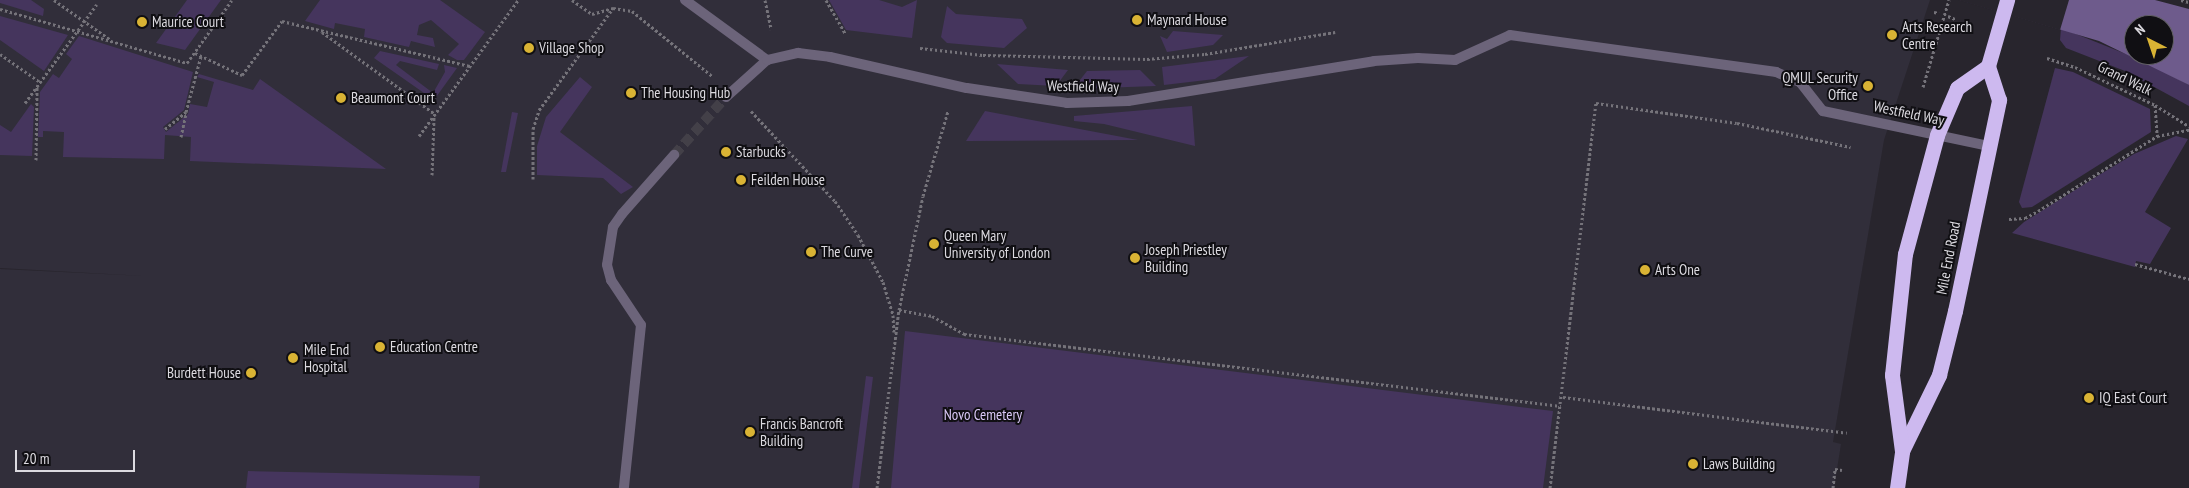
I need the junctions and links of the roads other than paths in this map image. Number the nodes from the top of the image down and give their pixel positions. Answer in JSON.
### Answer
{"nodes":[{"id":1,"x":685,"y":0,"type":"edge"},
{"id":2,"x":2005,"y":7,"type":"edge"},
{"id":3,"x":767,"y":60,"type":"junction"},
{"id":4,"x":1988,"y":66,"type":"junction"},
{"id":5,"x":726,"y":96,"type":"tunnel mouth"},
{"id":6,"x":1937,"y":135,"type":"junction"},
{"id":7,"x":1989,"y":146,"type":"junction"},
{"id":8,"x":674,"y":155,"type":"tunnel mouth"},
{"id":9,"x":1902,"y":451,"type":"junction"},
{"id":10,"x":624,"y":488,"type":"edge"},
{"id":11,"x":1897,"y":488,"type":"edge"}],
"edges":[{"from":1,"to":3,"type":"street"},
{"from":2,"to":4,"type":"highway"},
{"from":3,"to":5,"type":"street","name":"Westfield Way"},
{"from":3,"to":6,"type":"street","name":"Westfield Way"},
{"from":4,"to":6,"type":"highway","name":"Mile End Road"},
{"from":4,"to":7,"type":"highway","name":"Mile End Road"},
{"from":6,"to":7,"type":"street","name":"Westfield Way"},
{"from":6,"to":9,"type":"highway","name":"Mile End Road"},
{"from":7,"to":9,"type":"highway","name":"Mile End Road"},
{"from":8,"to":10,"type":"street"},
{"from":9,"to":11,"type":"highway","name":"Mile End Road"}]}
